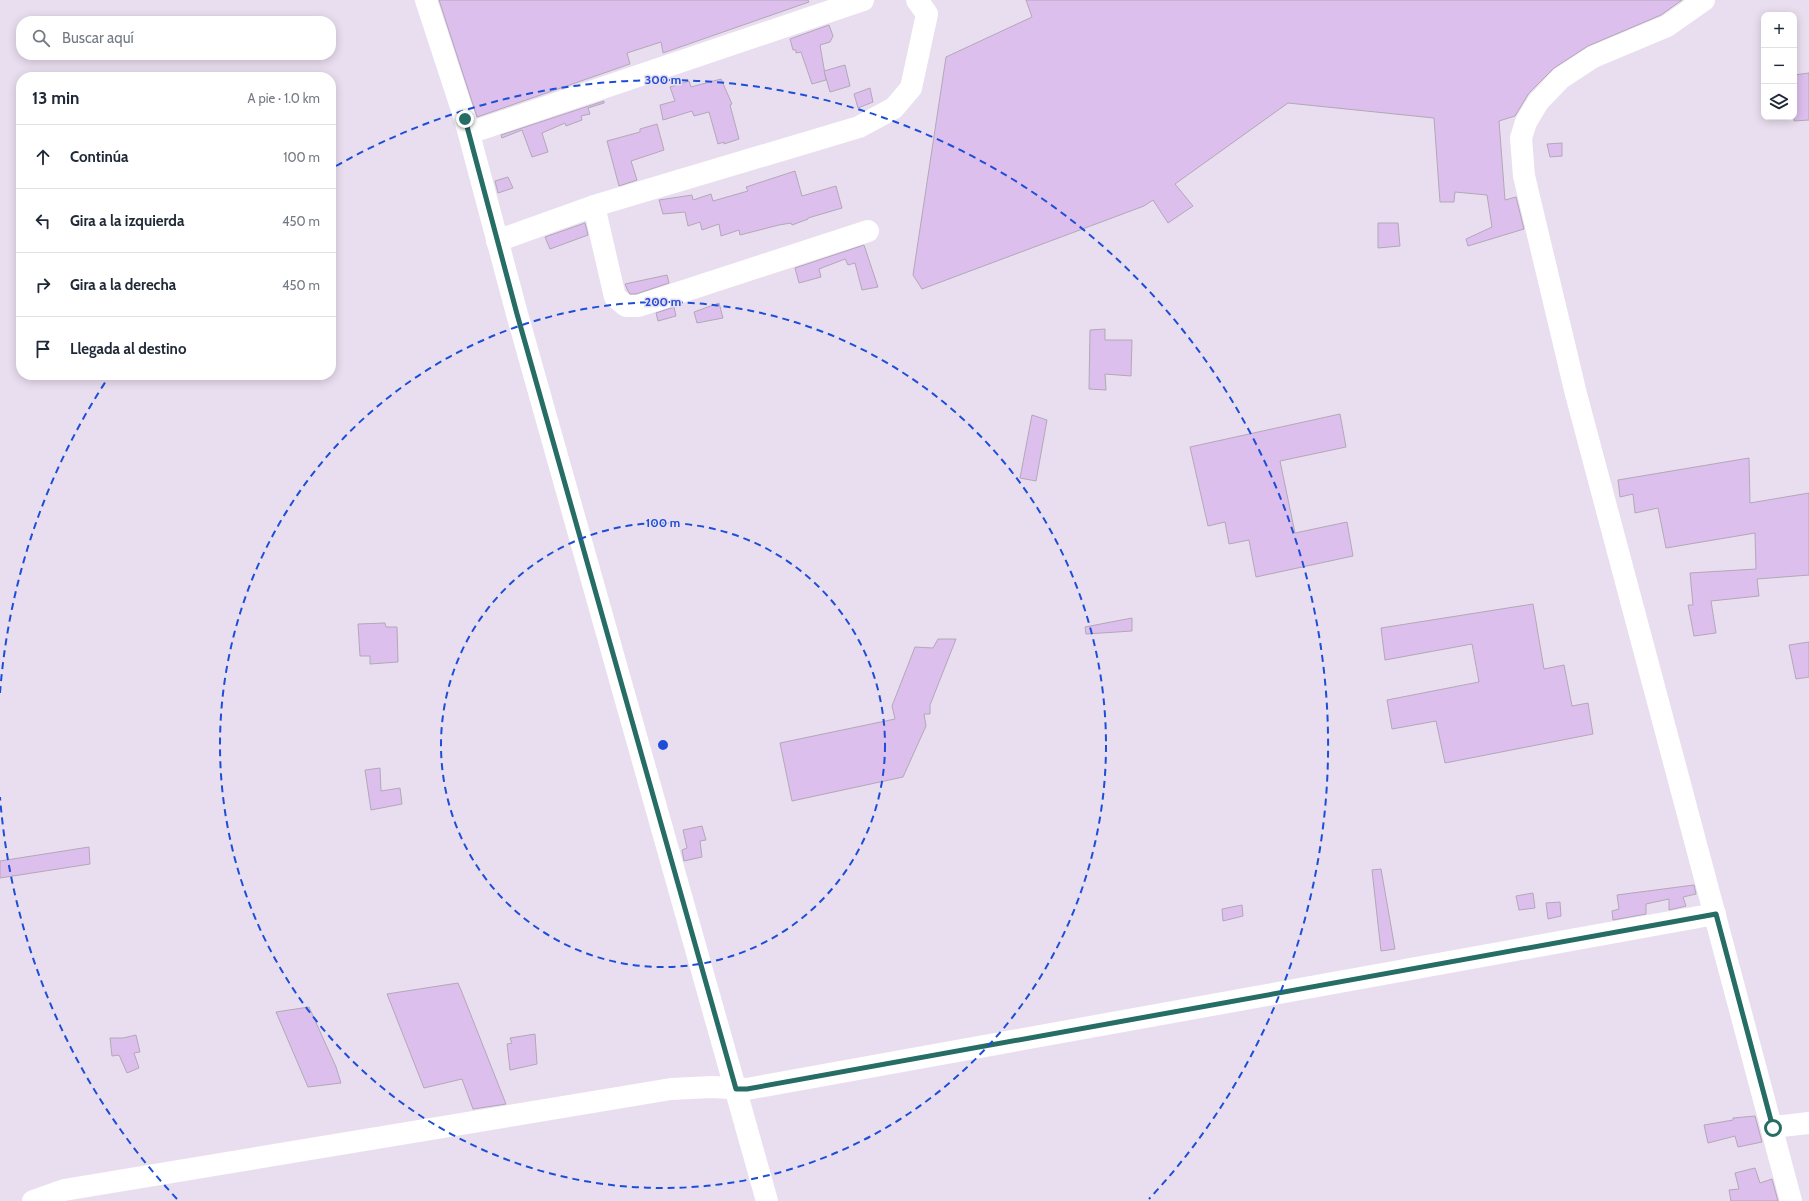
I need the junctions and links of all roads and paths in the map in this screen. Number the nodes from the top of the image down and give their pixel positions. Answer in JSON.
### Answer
{"nodes":[{"id":1,"x":426,"y":0,"type":"edge"},
{"id":2,"x":863,"y":0,"type":"edge"},
{"id":3,"x":917,"y":0,"type":"edge"},
{"id":4,"x":1704,"y":0,"type":"edge"},
{"id":5,"x":469,"y":133,"type":"junction"},
{"id":6,"x":594,"y":206,"type":"junction"},
{"id":7,"x":868,"y":231,"type":"dead end"},
{"id":8,"x":497,"y":241,"type":"junction"},
{"id":9,"x":1716,"y":914,"type":"junction"},
{"id":10,"x":736,"y":1089,"type":"junction"},
{"id":11,"x":1809,"y":1123,"type":"edge"},
{"id":12,"x":1773,"y":1128,"type":"junction"},
{"id":13,"x":33,"y":1201,"type":"edge"},
{"id":14,"x":767,"y":1201,"type":"edge"},
{"id":15,"x":1791,"y":1201,"type":"edge"}],
"edges":[{"from":1,"to":5,"type":"street"},
{"from":2,"to":5,"type":"street"},
{"from":3,"to":6,"type":"street"},
{"from":4,"to":9,"type":"street"},
{"from":5,"to":8,"type":"street"},
{"from":6,"to":7,"type":"street"},
{"from":6,"to":8,"type":"street"},
{"from":8,"to":10,"type":"street"},
{"from":9,"to":10,"type":"street"},
{"from":9,"to":12,"type":"street"},
{"from":10,"to":13,"type":"street"},
{"from":10,"to":14,"type":"street"},
{"from":11,"to":12,"type":"street"},
{"from":12,"to":15,"type":"street"}]}
